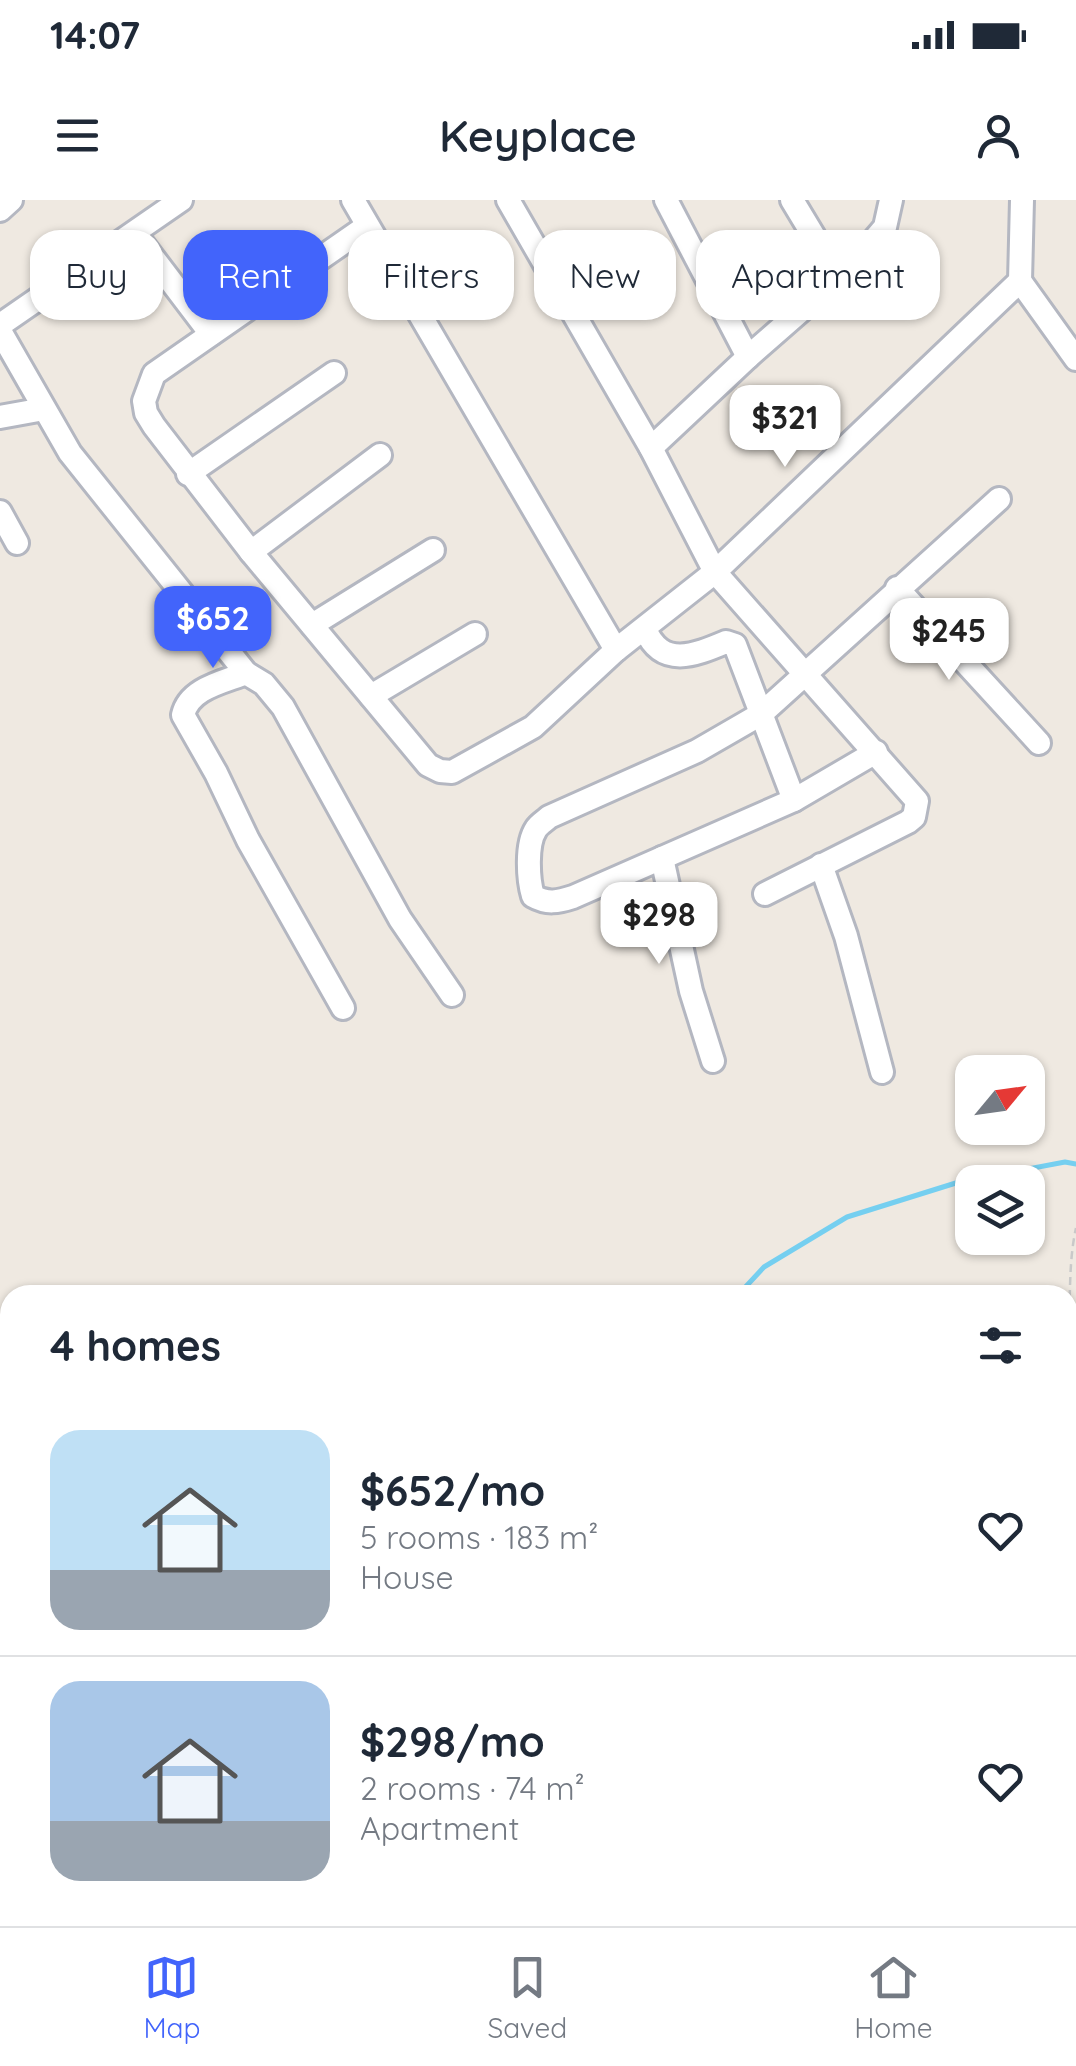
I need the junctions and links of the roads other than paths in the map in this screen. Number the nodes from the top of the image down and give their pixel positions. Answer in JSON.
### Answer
{"nodes":[{"id":1,"x":11,"y":200,"type":"edge"},
{"id":2,"x":181,"y":200,"type":"edge"},
{"id":3,"x":353,"y":200,"type":"edge"},
{"id":4,"x":508,"y":200,"type":"edge"},
{"id":5,"x":666,"y":200,"type":"edge"},
{"id":6,"x":792,"y":200,"type":"edge"},
{"id":7,"x":892,"y":200,"type":"edge"},
{"id":8,"x":1022,"y":200,"type":"edge"},
{"id":9,"x":0,"y":210,"type":"edge"},
{"id":10,"x":367,"y":226,"type":"junction"},
{"id":11,"x":140,"y":230,"type":"edge"},
{"id":12,"x":810,"y":230,"type":"edge"},
{"id":13,"x":883,"y":230,"type":"edge"},
{"id":14,"x":163,"y":272,"type":"edge"},
{"id":15,"x":1020,"y":281,"type":"junction"},
{"id":16,"x":30,"y":307,"type":"edge"},
{"id":17,"x":790,"y":320,"type":"edge"},
{"id":18,"x":0,"y":328,"type":"edge"},
{"id":19,"x":211,"y":334,"type":"junction"},
{"id":20,"x":748,"y":357,"type":"junction"},
{"id":21,"x":1076,"y":359,"type":"edge"},
{"id":22,"x":334,"y":373,"type":"dead end"},
{"id":23,"x":44,"y":410,"type":"junction"},
{"id":24,"x":0,"y":416,"type":"edge"},
{"id":25,"x":651,"y":448,"type":"junction"},
{"id":26,"x":380,"y":456,"type":"dead end"},
{"id":27,"x":188,"y":474,"type":"junction"},
{"id":28,"x":999,"y":499,"type":"dead end"},
{"id":29,"x":0,"y":512,"type":"edge"},
{"id":30,"x":17,"y":543,"type":"dead end"},
{"id":31,"x":433,"y":550,"type":"dead end"},
{"id":32,"x":251,"y":552,"type":"junction"},
{"id":33,"x":715,"y":572,"type":"junction"},
{"id":34,"x":898,"y":588,"type":"junction"},
{"id":35,"x":312,"y":625,"type":"junction"},
{"id":36,"x":645,"y":630,"type":"junction"},
{"id":37,"x":475,"y":634,"type":"dead end"},
{"id":38,"x":616,"y":650,"type":"junction"},
{"id":39,"x":246,"y":673,"type":"junction"},
{"id":40,"x":805,"y":676,"type":"junction"},
{"id":41,"x":371,"y":696,"type":"junction"},
{"id":42,"x":761,"y":714,"type":"junction"},
{"id":43,"x":1039,"y":743,"type":"dead end"},
{"id":44,"x":876,"y":752,"type":"junction"},
{"id":45,"x":794,"y":800,"type":"junction"},
{"id":46,"x":662,"y":858,"type":"junction"},
{"id":47,"x":821,"y":865,"type":"junction"},
{"id":48,"x":765,"y":894,"type":"dead end"},
{"id":49,"x":452,"y":995,"type":"dead end"},
{"id":50,"x":343,"y":1008,"type":"dead end"},
{"id":51,"x":713,"y":1062,"type":"dead end"},
{"id":52,"x":882,"y":1072,"type":"dead end"}],
"edges":[{"from":1,"to":9,"type":"street"},
{"from":2,"to":11,"type":"street"},
{"from":3,"to":10,"type":"street"},
{"from":4,"to":25,"type":"street"},
{"from":5,"to":20,"type":"street"},
{"from":6,"to":12,"type":"street"},
{"from":7,"to":13,"type":"street"},
{"from":8,"to":15,"type":"street"},
{"from":10,"to":19,"type":"street"},
{"from":10,"to":38,"type":"street"},
{"from":14,"to":19,"type":"street"},
{"from":15,"to":21,"type":"street"},
{"from":15,"to":33,"type":"street"},
{"from":16,"to":18,"type":"street"},
{"from":17,"to":20,"type":"street"},
{"from":18,"to":23,"type":"street"},
{"from":19,"to":27,"type":"street"},
{"from":20,"to":25,"type":"street"},
{"from":22,"to":27,"type":"street"},
{"from":23,"to":24,"type":"street"},
{"from":23,"to":39,"type":"street"},
{"from":25,"to":33,"type":"street"},
{"from":26,"to":32,"type":"street"},
{"from":27,"to":32,"type":"street"},
{"from":28,"to":34,"type":"street"},
{"from":29,"to":30,"type":"street"},
{"from":31,"to":35,"type":"street"},
{"from":32,"to":35,"type":"street"},
{"from":33,"to":36,"type":"street"},
{"from":33,"to":40,"type":"street"},
{"from":34,"to":40,"type":"street"},
{"from":34,"to":43,"type":"street"},
{"from":35,"to":41,"type":"street"},
{"from":36,"to":38,"type":"street"},
{"from":36,"to":42,"type":"street"},
{"from":37,"to":41,"type":"street"},
{"from":38,"to":41,"type":"street"},
{"from":39,"to":49,"type":"street"},
{"from":39,"to":50,"type":"street"},
{"from":40,"to":42,"type":"street"},
{"from":40,"to":44,"type":"street"},
{"from":42,"to":45,"type":"street"},
{"from":42,"to":46,"type":"street"},
{"from":44,"to":45,"type":"street"},
{"from":44,"to":47,"type":"street"},
{"from":45,"to":46,"type":"street"},
{"from":46,"to":51,"type":"street"},
{"from":47,"to":48,"type":"street"},
{"from":47,"to":52,"type":"street"}]}
